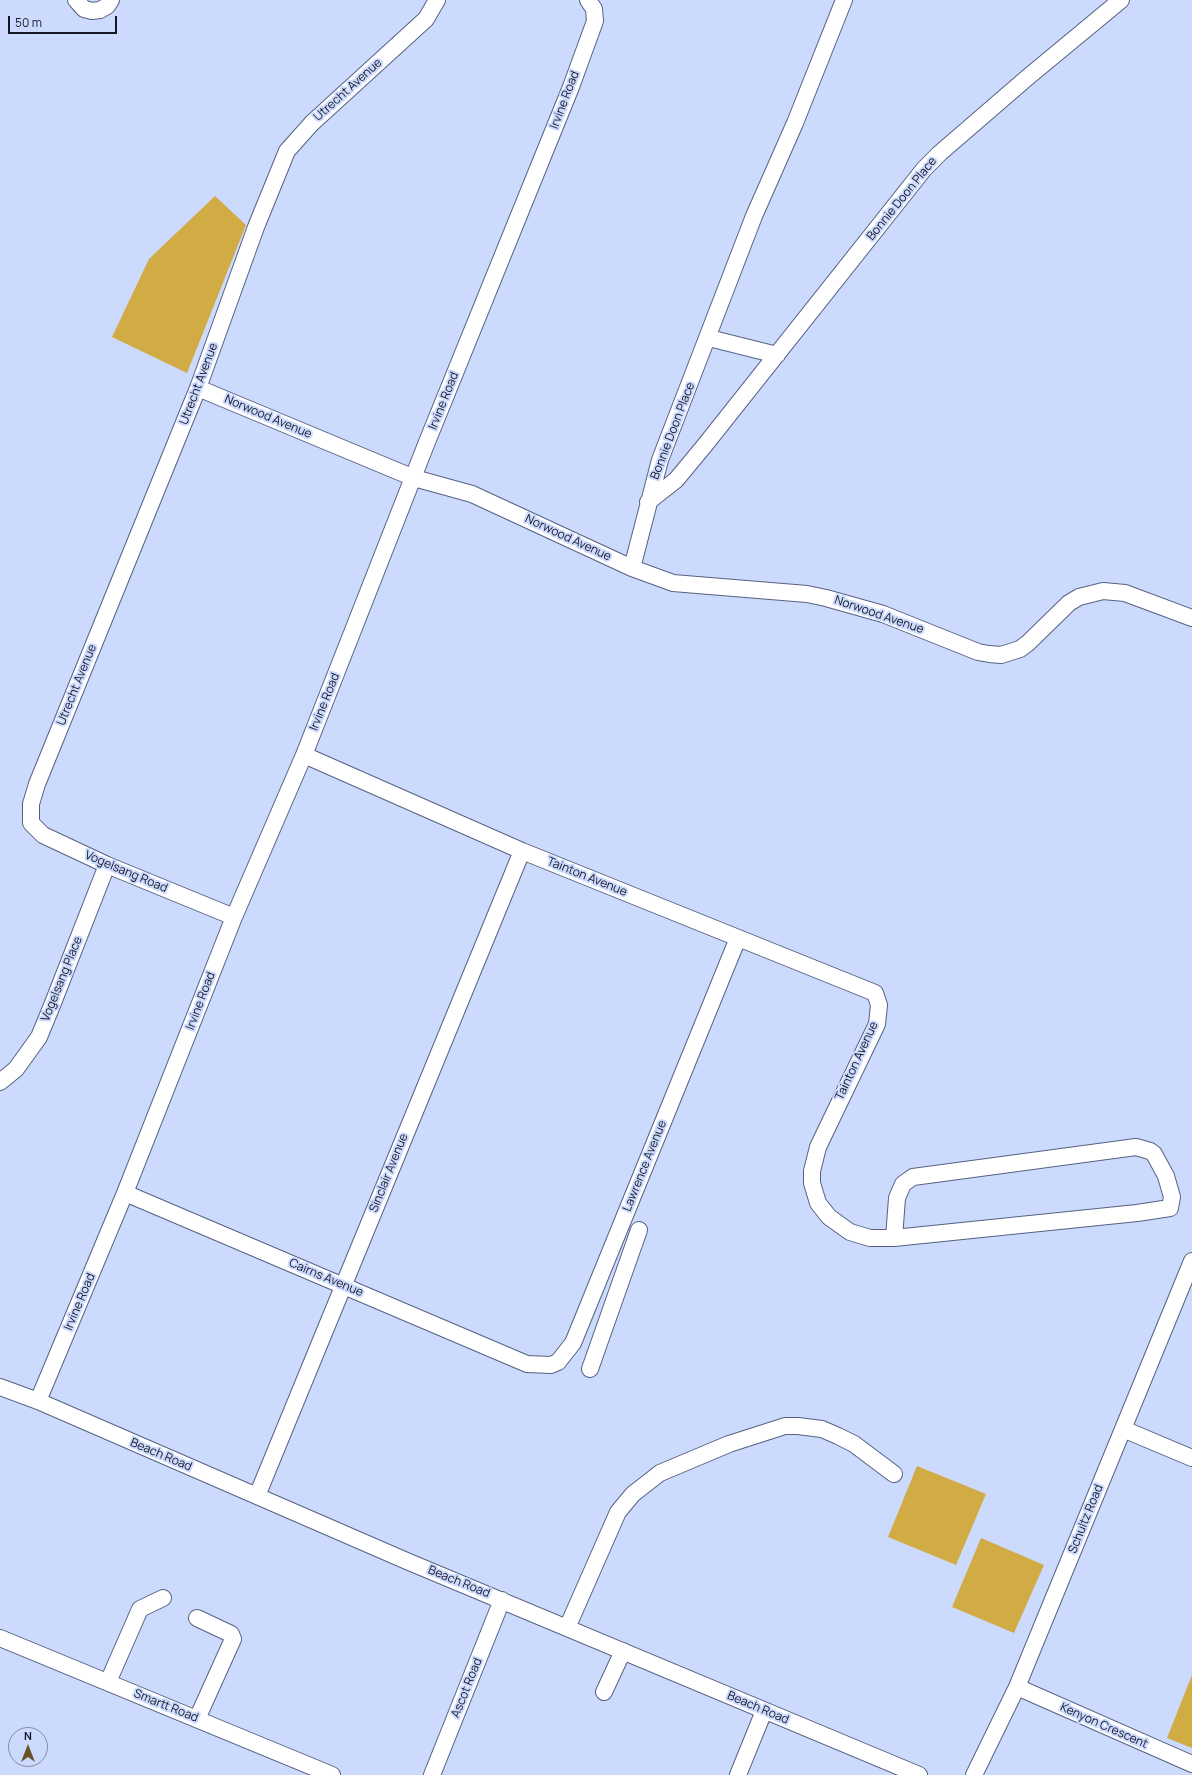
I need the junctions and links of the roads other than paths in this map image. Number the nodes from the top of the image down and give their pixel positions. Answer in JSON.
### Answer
{"nodes":[{"id":1,"x":76,"y":0,"type":"edge"},
{"id":2,"x":111,"y":0,"type":"edge"},
{"id":3,"x":437,"y":0,"type":"edge"},
{"id":4,"x":588,"y":0,"type":"edge"},
{"id":5,"x":844,"y":0,"type":"edge"},
{"id":6,"x":1121,"y":0,"type":"edge"},
{"id":7,"x":708,"y":338,"type":"junction"},
{"id":8,"x":777,"y":356,"type":"junction"},
{"id":9,"x":198,"y":388,"type":"junction"},
{"id":10,"x":414,"y":478,"type":"junction"},
{"id":11,"x":648,"y":502,"type":"junction"},
{"id":12,"x":632,"y":568,"type":"junction"},
{"id":13,"x":1192,"y":618,"type":"edge"},
{"id":14,"x":304,"y":755,"type":"junction"},
{"id":15,"x":30,"y":815,"type":"joint"},
{"id":16,"x":522,"y":851,"type":"junction"},
{"id":17,"x":107,"y":865,"type":"junction"},
{"id":18,"x":234,"y":917,"type":"junction"},
{"id":19,"x":738,"y":938,"type":"junction"},
{"id":20,"x":0,"y":1082,"type":"edge"},
{"id":21,"x":125,"y":1193,"type":"junction"},
{"id":22,"x":639,"y":1230,"type":"dead end"},
{"id":23,"x":894,"y":1238,"type":"junction"},
{"id":24,"x":1192,"y":1261,"type":"edge"},
{"id":25,"x":344,"y":1285,"type":"junction"},
{"id":26,"x":586,"y":1311,"type":"junction"},
{"id":27,"x":609,"y":1319,"type":"junction"},
{"id":28,"x":527,"y":1364,"type":"joint"},
{"id":29,"x":590,"y":1369,"type":"dead end"},
{"id":30,"x":0,"y":1387,"type":"edge"},
{"id":31,"x":38,"y":1402,"type":"junction"},
{"id":32,"x":1123,"y":1429,"type":"junction"},
{"id":33,"x":1192,"y":1458,"type":"edge"},
{"id":34,"x":894,"y":1474,"type":"dead end"},
{"id":35,"x":257,"y":1496,"type":"junction"},
{"id":36,"x":163,"y":1598,"type":"dead end"},
{"id":37,"x":502,"y":1600,"type":"junction"},
{"id":38,"x":197,"y":1618,"type":"dead end"},
{"id":39,"x":567,"y":1628,"type":"junction"},
{"id":40,"x":0,"y":1638,"type":"edge"},
{"id":41,"x":623,"y":1651,"type":"junction"},
{"id":42,"x":108,"y":1682,"type":"junction"},
{"id":43,"x":1017,"y":1687,"type":"junction"},
{"id":44,"x":604,"y":1692,"type":"dead end"},
{"id":45,"x":764,"y":1711,"type":"junction"},
{"id":46,"x":197,"y":1719,"type":"junction"},
{"id":47,"x":1192,"y":1764,"type":"edge"},
{"id":48,"x":332,"y":1775,"type":"edge"},
{"id":49,"x":432,"y":1775,"type":"edge"},
{"id":50,"x":738,"y":1775,"type":"edge"},
{"id":51,"x":919,"y":1775,"type":"edge"},
{"id":52,"x":974,"y":1775,"type":"edge"}],
"edges":[{"from":1,"to":2,"type":"street"},
{"from":3,"to":9,"type":"street","name":"Utrecht Avenue"},
{"from":4,"to":10,"type":"street","name":"Irvine Road"},
{"from":5,"to":7,"type":"street","name":"Bonnie Doon Place"},
{"from":6,"to":8,"type":"street","name":"Bonnie Doon Place"},
{"from":7,"to":8,"type":"street"},
{"from":7,"to":11,"type":"street","name":"Bonnie Doon Place"},
{"from":8,"to":11,"type":"street","name":"Bonnie Doon Place"},
{"from":9,"to":10,"type":"street","name":"Norwood Avenue"},
{"from":9,"to":15,"type":"street","name":"Utrecht Avenue"},
{"from":10,"to":12,"type":"street","name":"Norwood Avenue"},
{"from":10,"to":14,"type":"street","name":"Irvine Road"},
{"from":11,"to":12,"type":"street","name":"Bonnie Doon Place"},
{"from":12,"to":13,"type":"street","name":"Norwood Avenue"},
{"from":14,"to":16,"type":"street","name":"Tainton Avenue"},
{"from":14,"to":18,"type":"street","name":"Irvine Road"},
{"from":15,"to":17,"type":"street","name":"Vogelsang Road"},
{"from":16,"to":19,"type":"street","name":"Tainton Avenue"},
{"from":16,"to":25,"type":"street","name":"Sinclair Avenue"},
{"from":17,"to":18,"type":"street","name":"Vogelsang Road"},
{"from":17,"to":20,"type":"street","name":"Vogelsang Place"},
{"from":18,"to":21,"type":"street","name":"Irvine Road"},
{"from":19,"to":23,"type":"street","name":"Tainton Avenue"},
{"from":19,"to":26,"type":"street","name":"Lawrence Avenue"},
{"from":21,"to":25,"type":"street","name":"Cairns Avenue"},
{"from":21,"to":31,"type":"street","name":"Irvine Road"},
{"from":22,"to":27,"type":"street"},
{"from":23,"to":23,"type":"street","name":"Tainton Avenue"},
{"from":24,"to":32,"type":"street","name":"Schultz Road"},
{"from":25,"to":28,"type":"street","name":"Cairns Avenue"},
{"from":25,"to":35,"type":"street","name":"Sinclair Avenue"},
{"from":26,"to":27,"type":"street"},
{"from":26,"to":28,"type":"street","name":"Lawrence Avenue"},
{"from":27,"to":29,"type":"street"},
{"from":30,"to":31,"type":"street","name":"Beach Road"},
{"from":31,"to":35,"type":"street","name":"Beach Road"},
{"from":32,"to":33,"type":"street"},
{"from":32,"to":43,"type":"street","name":"Schultz Road"},
{"from":34,"to":39,"type":"street"},
{"from":35,"to":37,"type":"street","name":"Beach Road"},
{"from":36,"to":42,"type":"street"},
{"from":37,"to":39,"type":"street","name":"Beach Road"},
{"from":37,"to":49,"type":"street","name":"Ascot Road"},
{"from":38,"to":46,"type":"street"},
{"from":39,"to":41,"type":"street","name":"Beach Road"},
{"from":40,"to":42,"type":"street","name":"Smartt Road"},
{"from":41,"to":44,"type":"street"},
{"from":41,"to":45,"type":"street","name":"Beach Road"},
{"from":42,"to":46,"type":"street","name":"Smartt Road"},
{"from":43,"to":47,"type":"street","name":"Kenyon Crescent"},
{"from":43,"to":52,"type":"street","name":"Schultz Road"},
{"from":45,"to":50,"type":"street"},
{"from":45,"to":51,"type":"street","name":"Beach Road"},
{"from":46,"to":48,"type":"street","name":"Smartt Road"}]}
